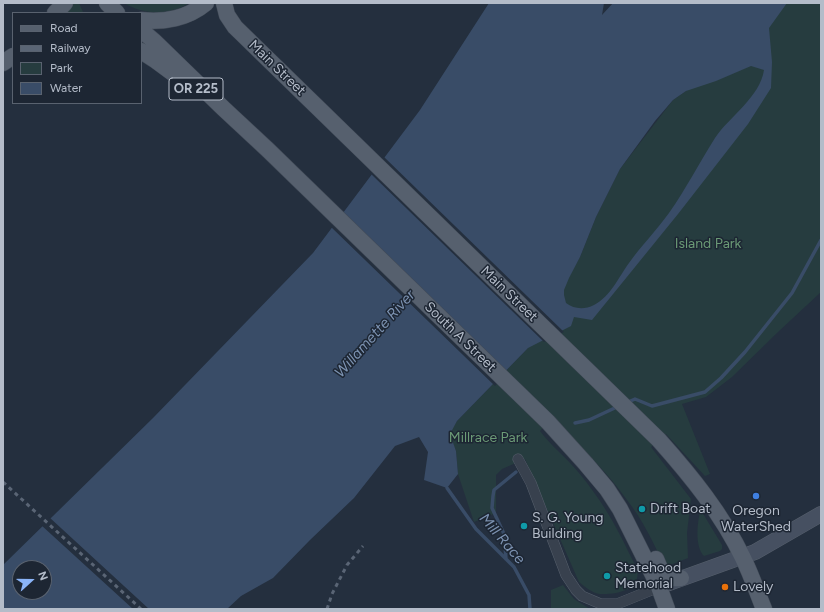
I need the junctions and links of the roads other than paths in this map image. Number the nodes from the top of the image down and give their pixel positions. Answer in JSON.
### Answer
{"nodes":[{"id":1,"x":65,"y":3,"type":"edge"},
{"id":2,"x":206,"y":3,"type":"edge"},
{"id":3,"x":224,"y":3,"type":"edge"},
{"id":4,"x":56,"y":12,"type":"edge"},
{"id":5,"x":142,"y":20,"type":"edge"},
{"id":6,"x":142,"y":31,"type":"edge"},
{"id":7,"x":142,"y":52,"type":"edge"},
{"id":8,"x":12,"y":57,"type":"edge"},
{"id":9,"x":3,"y":63,"type":"edge"},
{"id":10,"x":224,"y":110,"type":"junction"},
{"id":11,"x":518,"y":458,"type":"dead end"},
{"id":12,"x":586,"y":464,"type":"junction"},
{"id":13,"x":821,"y":514,"type":"edge"},
{"id":14,"x":743,"y":557,"type":"junction"},
{"id":15,"x":681,"y":578,"type":"junction"},
{"id":16,"x":659,"y":587,"type":"junction"},
{"id":17,"x":667,"y":609,"type":"edge"},
{"id":18,"x":764,"y":609,"type":"edge"}],
"edges":[{"from":1,"to":4,"type":"main road"},
{"from":2,"to":5,"type":"main road"},
{"from":3,"to":14,"type":"main road","name":"Main Street"},
{"from":6,"to":10,"type":"main road","name":"South A Street"},
{"from":7,"to":10,"type":"main road","number":"OR 225"},
{"from":8,"to":9,"type":"main road"},
{"from":10,"to":12,"type":"main road","name":"South A Street"},
{"from":11,"to":16,"type":"street"},
{"from":12,"to":15,"type":"main road"},
{"from":12,"to":16,"type":"main road","name":"South A Street"},
{"from":13,"to":14,"type":"street"},
{"from":14,"to":15,"type":"street"},
{"from":14,"to":18,"type":"main road","name":"Main Street"},
{"from":15,"to":16,"type":"street"},
{"from":16,"to":17,"type":"main road","name":"South A Street"}]}
